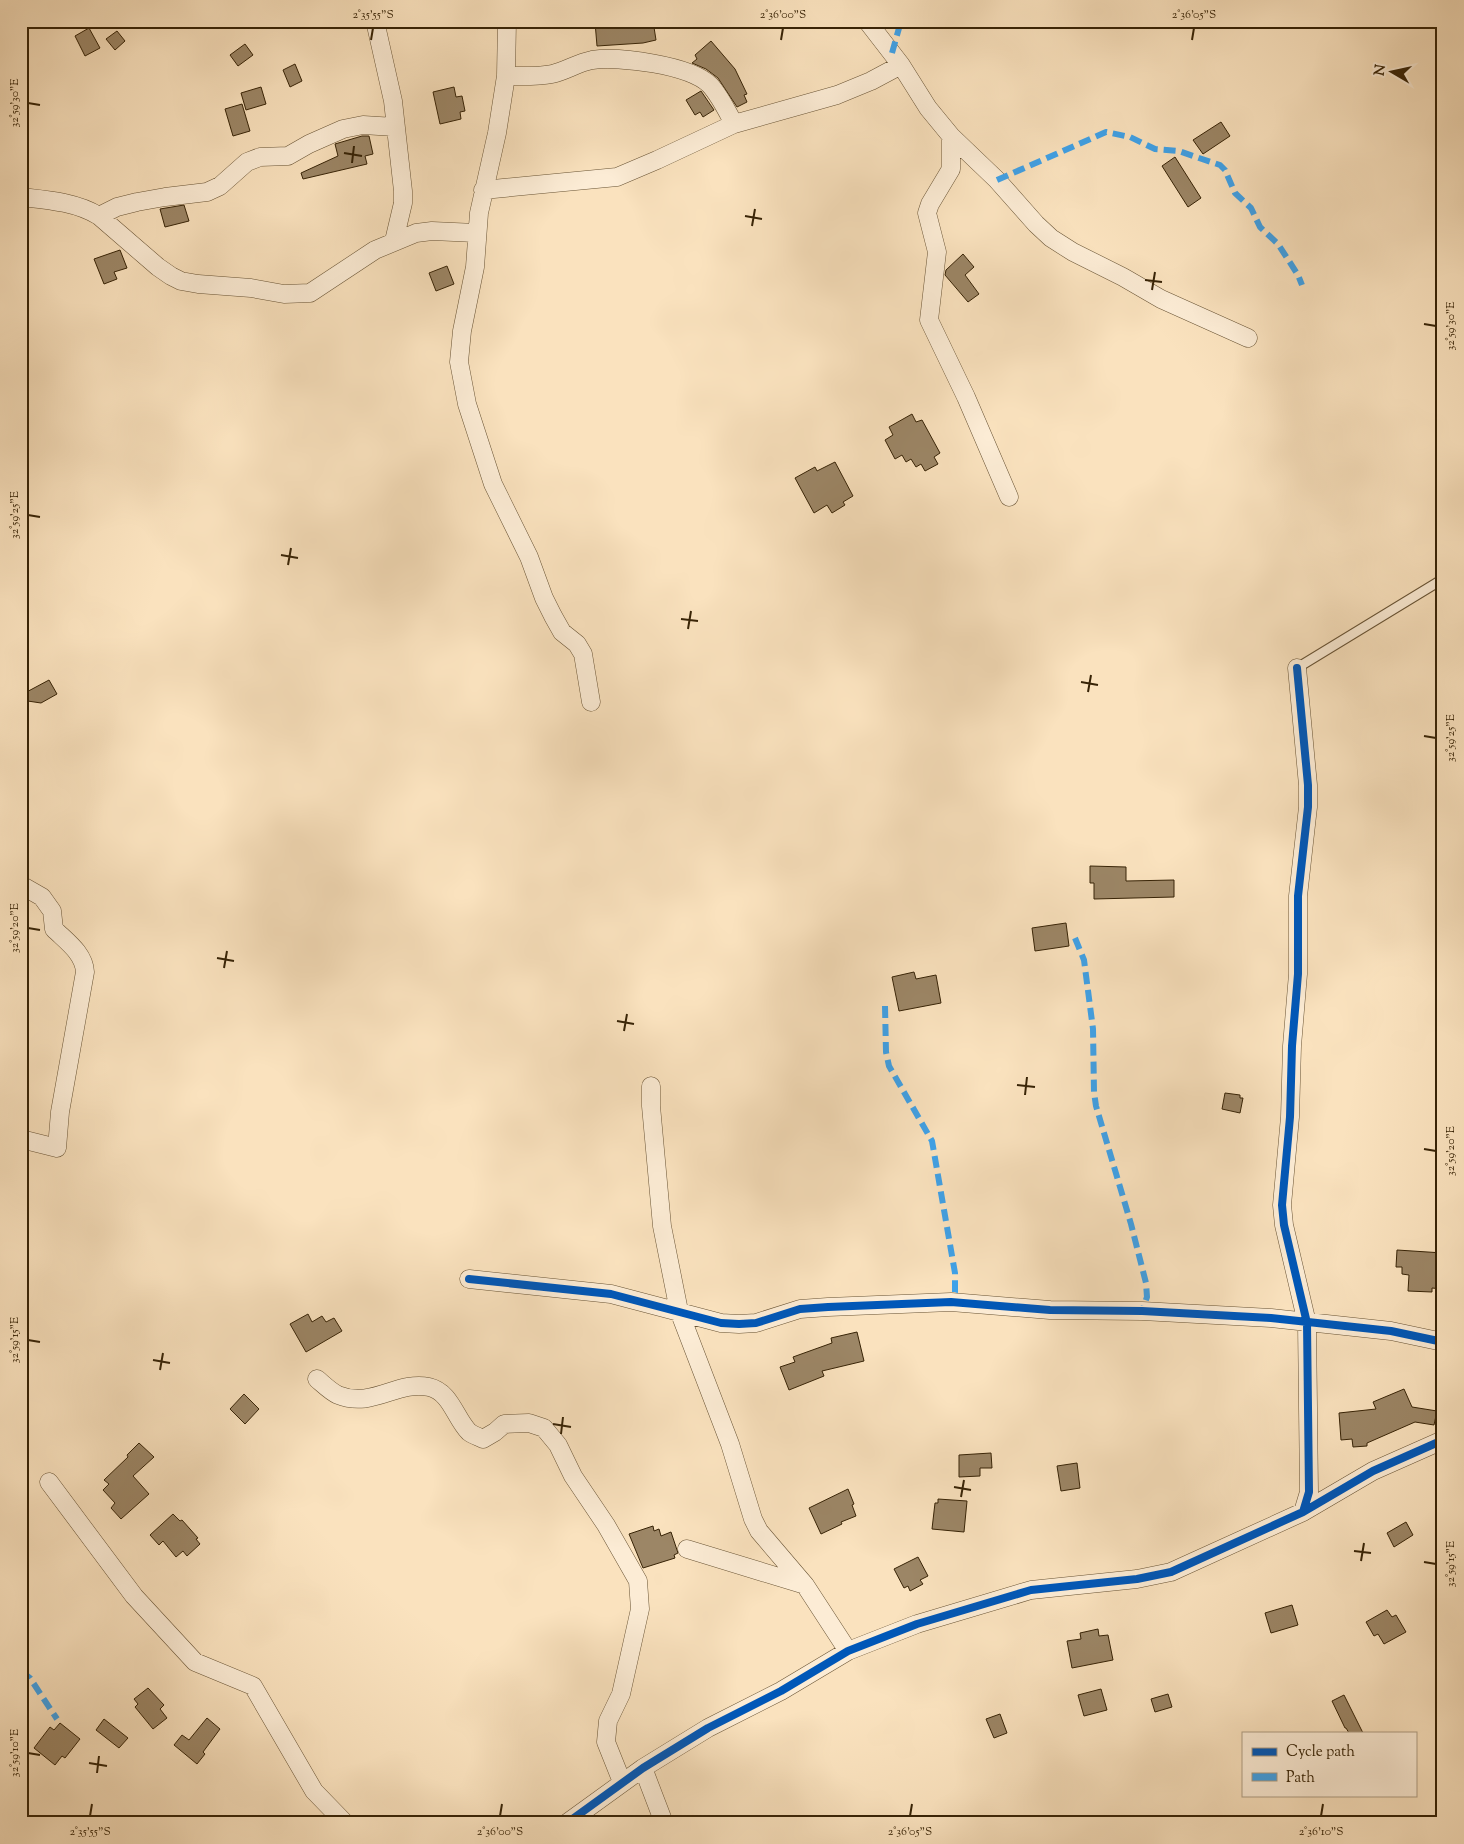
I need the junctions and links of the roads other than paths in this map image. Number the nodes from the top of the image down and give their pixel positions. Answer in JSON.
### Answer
{"nodes":[{"id":1,"x":375,"y":21,"type":"edge"},
{"id":2,"x":507,"y":21,"type":"edge"},
{"id":3,"x":866,"y":21,"type":"edge"},
{"id":4,"x":901,"y":65,"type":"junction"},
{"id":5,"x":506,"y":76,"type":"junction"},
{"id":6,"x":734,"y":124,"type":"junction"},
{"id":7,"x":395,"y":126,"type":"junction"},
{"id":8,"x":951,"y":136,"type":"junction"},
{"id":9,"x":483,"y":190,"type":"junction"},
{"id":10,"x":21,"y":197,"type":"edge"},
{"id":11,"x":99,"y":216,"type":"junction"},
{"id":12,"x":476,"y":233,"type":"junction"},
{"id":13,"x":394,"y":241,"type":"junction"},
{"id":14,"x":1248,"y":338,"type":"dead end"},
{"id":15,"x":1009,"y":497,"type":"dead end"},
{"id":16,"x":1443,"y":579,"type":"edge"},
{"id":17,"x":1297,"y":668,"type":"joint"},
{"id":18,"x":591,"y":702,"type":"dead end"},
{"id":19,"x":21,"y":885,"type":"edge"},
{"id":20,"x":651,"y":1086,"type":"dead end"},
{"id":21,"x":21,"y":1139,"type":"edge"},
{"id":22,"x":469,"y":1279,"type":"dead end"},
{"id":23,"x":678,"y":1311,"type":"junction"},
{"id":24,"x":1307,"y":1323,"type":"junction"},
{"id":25,"x":1443,"y":1342,"type":"edge"},
{"id":26,"x":317,"y":1379,"type":"dead end"},
{"id":27,"x":1443,"y":1440,"type":"edge"},
{"id":28,"x":49,"y":1482,"type":"dead end"},
{"id":29,"x":1303,"y":1512,"type":"junction"},
{"id":30,"x":687,"y":1550,"type":"dead end"},
{"id":31,"x":805,"y":1585,"type":"junction"},
{"id":32,"x":848,"y":1651,"type":"junction"},
{"id":33,"x":643,"y":1768,"type":"junction"},
{"id":34,"x":622,"y":1782,"type":"junction"},
{"id":35,"x":344,"y":1823,"type":"edge"},
{"id":36,"x":567,"y":1823,"type":"edge"},
{"id":37,"x":664,"y":1823,"type":"edge"}],
"edges":[{"from":1,"to":7,"type":"street"},
{"from":2,"to":5,"type":"street"},
{"from":3,"to":4,"type":"street"},
{"from":4,"to":6,"type":"street"},
{"from":4,"to":8,"type":"street"},
{"from":5,"to":6,"type":"street"},
{"from":5,"to":9,"type":"street"},
{"from":6,"to":9,"type":"street"},
{"from":7,"to":11,"type":"street"},
{"from":7,"to":13,"type":"street"},
{"from":8,"to":14,"type":"street"},
{"from":8,"to":15,"type":"street"},
{"from":9,"to":12,"type":"street"},
{"from":10,"to":11,"type":"street"},
{"from":11,"to":13,"type":"street"},
{"from":12,"to":13,"type":"street"},
{"from":12,"to":18,"type":"street"},
{"from":16,"to":17,"type":"lane"},
{"from":17,"to":24,"type":"street"},
{"from":19,"to":21,"type":"street"},
{"from":20,"to":23,"type":"street"},
{"from":22,"to":23,"type":"street"},
{"from":23,"to":24,"type":"street"},
{"from":23,"to":31,"type":"street"},
{"from":24,"to":25,"type":"street"},
{"from":24,"to":29,"type":"street"},
{"from":26,"to":34,"type":"street"},
{"from":27,"to":29,"type":"street"},
{"from":28,"to":35,"type":"street"},
{"from":29,"to":32,"type":"street"},
{"from":30,"to":31,"type":"street"},
{"from":31,"to":32,"type":"street"},
{"from":32,"to":33,"type":"street"},
{"from":33,"to":34,"type":"street"},
{"from":33,"to":37,"type":"street"},
{"from":34,"to":36,"type":"street"}]}
